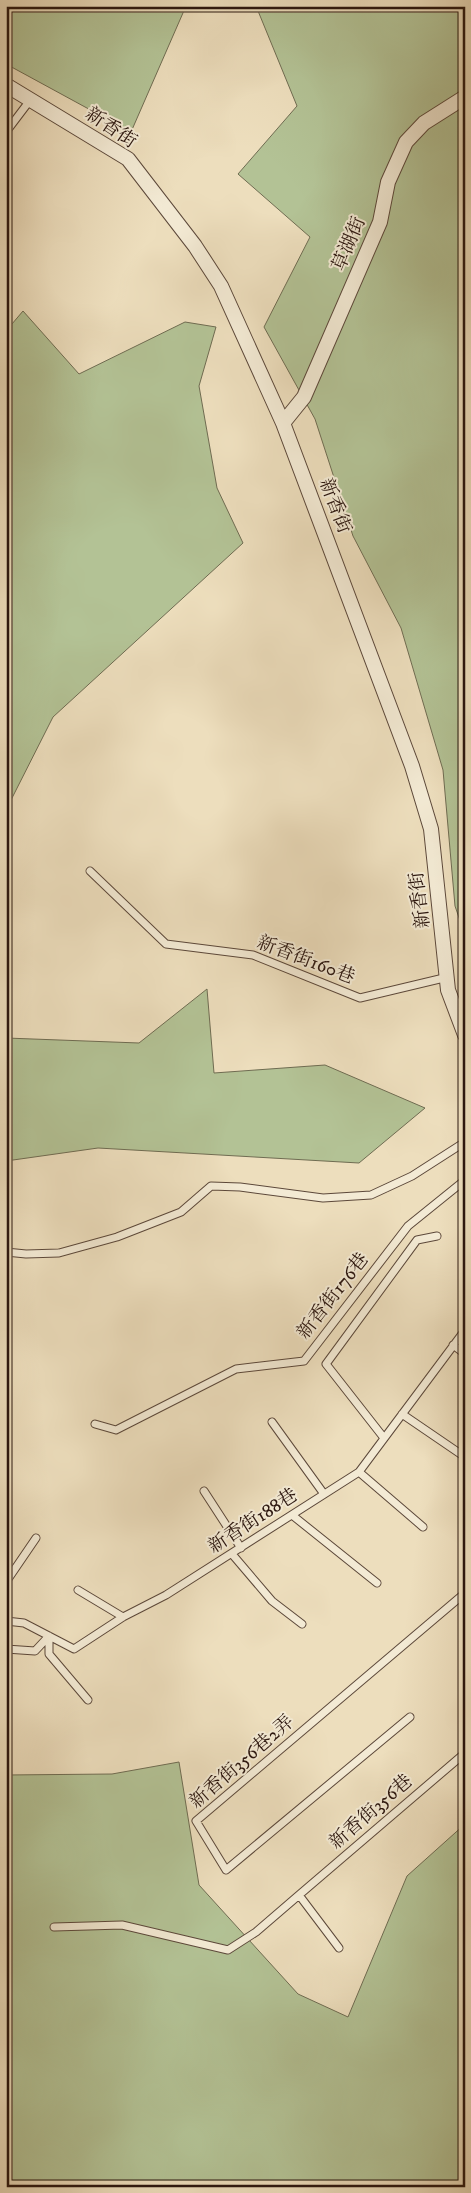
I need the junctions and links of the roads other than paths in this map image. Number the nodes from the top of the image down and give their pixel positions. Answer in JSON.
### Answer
{"nodes":[{"id":1,"x":6,"y":85,"type":"edge"},
{"id":2,"x":465,"y":96,"type":"edge"},
{"id":3,"x":32,"y":98,"type":"junction"},
{"id":4,"x":6,"y":132,"type":"edge"},
{"id":5,"x":283,"y":423,"type":"junction"},
{"id":6,"x":90,"y":871,"type":"dead end"},
{"id":7,"x":448,"y":977,"type":"junction"},
{"id":8,"x":465,"y":1035,"type":"edge"},
{"id":9,"x":465,"y":1142,"type":"edge"},
{"id":10,"x":465,"y":1180,"type":"edge"},
{"id":11,"x":437,"y":1236,"type":"dead end"},
{"id":12,"x":6,"y":1252,"type":"edge"},
{"id":13,"x":465,"y":1330,"type":"edge"},
{"id":14,"x":453,"y":1345,"type":"junction"},
{"id":15,"x":465,"y":1354,"type":"edge"},
{"id":16,"x":402,"y":1414,"type":"junction"},
{"id":17,"x":272,"y":1422,"type":"dead end"},
{"id":18,"x":95,"y":1424,"type":"dead end"},
{"id":19,"x":384,"y":1438,"type":"junction"},
{"id":20,"x":465,"y":1457,"type":"edge"},
{"id":21,"x":359,"y":1472,"type":"junction"},
{"id":22,"x":204,"y":1491,"type":"dead end"},
{"id":23,"x":324,"y":1494,"type":"junction"},
{"id":24,"x":292,"y":1515,"type":"junction"},
{"id":25,"x":423,"y":1527,"type":"dead end"},
{"id":26,"x":36,"y":1538,"type":"dead end"},
{"id":27,"x":241,"y":1548,"type":"junction"},
{"id":28,"x":232,"y":1554,"type":"junction"},
{"id":29,"x":6,"y":1582,"type":"edge"},
{"id":30,"x":377,"y":1584,"type":"dead end"},
{"id":31,"x":78,"y":1590,"type":"dead end"},
{"id":32,"x":465,"y":1593,"type":"edge"},
{"id":33,"x":123,"y":1618,"type":"junction"},
{"id":34,"x":6,"y":1621,"type":"edge"},
{"id":35,"x":302,"y":1624,"type":"dead end"},
{"id":36,"x":49,"y":1636,"type":"junction"},
{"id":37,"x":6,"y":1649,"type":"edge"},
{"id":38,"x":88,"y":1700,"type":"dead end"},
{"id":39,"x":410,"y":1717,"type":"dead end"},
{"id":40,"x":465,"y":1753,"type":"edge"},
{"id":41,"x":299,"y":1895,"type":"junction"},
{"id":42,"x":54,"y":1927,"type":"dead end"},
{"id":43,"x":339,"y":1948,"type":"dead end"}],
"edges":[{"from":1,"to":3,"type":"street","name":"新香街"},
{"from":2,"to":5,"type":"street","name":"草湖街"},
{"from":3,"to":4,"type":"lane"},
{"from":3,"to":5,"type":"street","name":"新香街"},
{"from":5,"to":7,"type":"street","name":"新香街"},
{"from":6,"to":7,"type":"lane","name":"新香街160巷"},
{"from":7,"to":8,"type":"street","name":"新香街"},
{"from":9,"to":12,"type":"lane"},
{"from":10,"to":18,"type":"lane","name":"新香街176巷"},
{"from":11,"to":19,"type":"lane"},
{"from":13,"to":14,"type":"lane","name":"新香街188巷"},
{"from":14,"to":15,"type":"lane"},
{"from":14,"to":16,"type":"lane","name":"新香街188巷"},
{"from":16,"to":19,"type":"lane","name":"新香街188巷"},
{"from":16,"to":20,"type":"lane"},
{"from":17,"to":23,"type":"lane"},
{"from":19,"to":21,"type":"lane","name":"新香街188巷"},
{"from":21,"to":23,"type":"lane","name":"新香街188巷"},
{"from":21,"to":25,"type":"lane"},
{"from":22,"to":27,"type":"lane"},
{"from":23,"to":24,"type":"lane","name":"新香街188巷"},
{"from":24,"to":27,"type":"lane","name":"新香街188巷"},
{"from":24,"to":30,"type":"lane"},
{"from":26,"to":29,"type":"lane"},
{"from":27,"to":28,"type":"lane","name":"新香街188巷"},
{"from":28,"to":33,"type":"lane","name":"新香街188巷"},
{"from":28,"to":35,"type":"lane"},
{"from":31,"to":33,"type":"lane"},
{"from":32,"to":39,"type":"lane","name":"新香街356巷2弄"},
{"from":33,"to":36,"type":"lane","name":"新香街188巷"},
{"from":34,"to":36,"type":"lane","name":"新香街188巷"},
{"from":36,"to":37,"type":"lane"},
{"from":36,"to":38,"type":"lane"},
{"from":40,"to":41,"type":"lane","name":"新香街356巷"},
{"from":41,"to":42,"type":"lane","name":"新香街356巷"},
{"from":41,"to":43,"type":"lane"}]}
